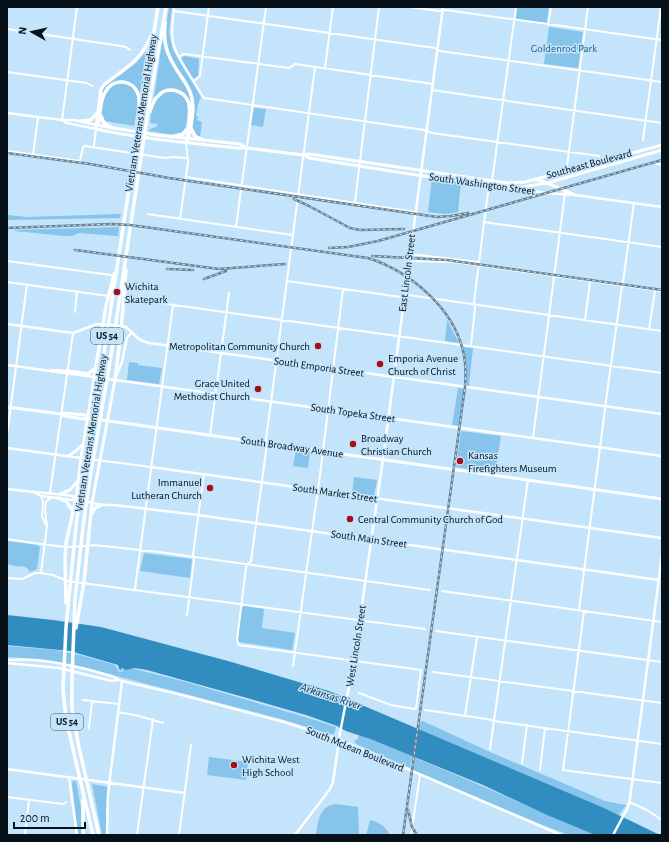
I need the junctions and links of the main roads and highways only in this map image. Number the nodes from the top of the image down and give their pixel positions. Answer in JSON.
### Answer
{"nodes":[{"id":1,"x":158,"y":7,"type":"edge"},
{"id":2,"x":166,"y":7,"type":"edge"},
{"id":3,"x":156,"y":17,"type":"junction"},
{"id":4,"x":99,"y":104,"type":"junction"},
{"id":5,"x":101,"y":112,"type":"junction"},
{"id":6,"x":81,"y":121,"type":"road end"},
{"id":7,"x":139,"y":123,"type":"junction"},
{"id":8,"x":146,"y":124,"type":"junction"},
{"id":9,"x":97,"y":125,"type":"junction"},
{"id":10,"x":189,"y":127,"type":"junction"},
{"id":11,"x":112,"y":128,"type":"junction"},
{"id":12,"x":96,"y":130,"type":"joint"},
{"id":13,"x":171,"y":137,"type":"junction"},
{"id":14,"x":187,"y":140,"type":"junction"},
{"id":15,"x":203,"y":140,"type":"junction"},
{"id":16,"x":662,"y":145,"type":"edge"},
{"id":17,"x":247,"y":148,"type":"junction"},
{"id":18,"x":662,"y":150,"type":"edge"},
{"id":19,"x":303,"y":155,"type":"junction"},
{"id":20,"x":421,"y":170,"type":"joint"},
{"id":21,"x":534,"y":179,"type":"junction"},
{"id":22,"x":547,"y":182,"type":"junction"},
{"id":23,"x":516,"y":188,"type":"joint"},
{"id":24,"x":575,"y":195,"type":"road end"},
{"id":25,"x":120,"y":248,"type":"junction"},
{"id":26,"x":127,"y":250,"type":"junction"},
{"id":27,"x":96,"y":367,"type":"junction"},
{"id":28,"x":67,"y":373,"type":"road end"},
{"id":29,"x":94,"y":378,"type":"joint"},
{"id":30,"x":115,"y":380,"type":"joint"},
{"id":31,"x":9,"y":408,"type":"edge"},
{"id":32,"x":88,"y":418,"type":"junction"},
{"id":33,"x":107,"y":421,"type":"junction"},
{"id":34,"x":83,"y":443,"type":"junction"},
{"id":35,"x":68,"y":456,"type":"road end"},
{"id":36,"x":78,"y":481,"type":"junction"},
{"id":37,"x":59,"y":496,"type":"joint"},
{"id":38,"x":76,"y":499,"type":"joint"},
{"id":39,"x":662,"y":499,"type":"edge"},
{"id":40,"x":92,"y":503,"type":"joint"},
{"id":41,"x":101,"y":505,"type":"road end"},
{"id":42,"x":73,"y":511,"type":"junction"},
{"id":43,"x":91,"y":516,"type":"junction"},
{"id":44,"x":66,"y":627,"type":"junction"},
{"id":45,"x":73,"y":641,"type":"junction"},
{"id":46,"x":82,"y":789,"type":"junction"},
{"id":47,"x":84,"y":835,"type":"edge"},
{"id":48,"x":93,"y":835,"type":"edge"},
{"id":49,"x":99,"y":835,"type":"edge"}],
"edges":[{"from":1,"to":3,"type":"highway","name":"Vietnam Veterans Memorial Highway","number":"US 54"},
{"from":2,"to":8,"type":"highway","name":"Vietnam Veterans Memorial Highway","number":"US 54"},
{"from":2,"to":10,"type":"highway"},
{"from":3,"to":4,"type":"highway"},
{"from":3,"to":7,"type":"highway","name":"Vietnam Veterans Memorial Highway","number":"US 54"},
{"from":4,"to":6,"type":"highway"},
{"from":4,"to":9,"type":"highway"},
{"from":5,"to":7,"type":"highway"},
{"from":5,"to":9,"type":"highway"},
{"from":5,"to":11,"type":"highway"},
{"from":7,"to":25,"type":"highway","name":"Vietnam Veterans Memorial Highway","number":"US 54"},
{"from":8,"to":10,"type":"highway"},
{"from":8,"to":26,"type":"highway","name":"Vietnam Veterans Memorial Highway","number":"US 54"},
{"from":9,"to":11,"type":"main road","name":"South Washington Street"},
{"from":9,"to":12,"type":"highway"},
{"from":10,"to":13,"type":"highway"},
{"from":10,"to":14,"type":"highway"},
{"from":10,"to":15,"type":"highway"},
{"from":11,"to":13,"type":"main road","name":"South Washington Street"},
{"from":12,"to":14,"type":"main road","name":"South Washington Street"},
{"from":13,"to":14,"type":"main road","name":"South Washington Street"},
{"from":14,"to":15,"type":"main road","name":"South Washington Street"},
{"from":14,"to":17,"type":"main road","name":"South Washington Street"},
{"from":15,"to":17,"type":"main road","name":"South Washington Street"},
{"from":16,"to":21,"type":"main road","name":"Southeast Boulevard"},
{"from":17,"to":19,"type":"main road","name":"South Washington Street"},
{"from":18,"to":22,"type":"main road","name":"Southeast Boulevard"},
{"from":19,"to":20,"type":"main road","name":"South Washington Street"},
{"from":19,"to":23,"type":"main road","name":"South Washington Street"},
{"from":20,"to":21,"type":"main road","name":"Southeast Boulevard"},
{"from":21,"to":22,"type":"main road"},
{"from":22,"to":23,"type":"main road","name":"Southeast Boulevard"},
{"from":22,"to":24,"type":"main road"},
{"from":25,"to":27,"type":"highway"},
{"from":25,"to":44,"type":"highway","name":"Vietnam Veterans Memorial Highway","number":"US 54"},
{"from":26,"to":30,"type":"highway"},
{"from":26,"to":45,"type":"highway","name":"Vietnam Veterans Memorial Highway","number":"US 54"},
{"from":27,"to":28,"type":"highway"},
{"from":27,"to":29,"type":"highway"},
{"from":29,"to":32,"type":"main road"},
{"from":30,"to":33,"type":"main road"},
{"from":31,"to":32,"type":"main road","name":"South Broadway Avenue"},
{"from":32,"to":33,"type":"main road","name":"South Broadway Avenue"},
{"from":32,"to":34,"type":"main road"},
{"from":33,"to":39,"type":"main road","name":"South Broadway Avenue"},
{"from":33,"to":40,"type":"main road"},
{"from":34,"to":35,"type":"main road"},
{"from":34,"to":36,"type":"main road"},
{"from":36,"to":37,"type":"main road"},
{"from":36,"to":38,"type":"main road"},
{"from":37,"to":42,"type":"highway"},
{"from":38,"to":42,"type":"highway"},
{"from":40,"to":43,"type":"highway"},
{"from":41,"to":43,"type":"highway"},
{"from":42,"to":44,"type":"highway"},
{"from":43,"to":45,"type":"highway"},
{"from":44,"to":46,"type":"highway","name":"Vietnam Veterans Memorial Highway","number":"US 54"},
{"from":45,"to":49,"type":"highway","name":"Vietnam Veterans Memorial Highway","number":"US 54"},
{"from":46,"to":47,"type":"highway"},
{"from":46,"to":48,"type":"highway","name":"Vietnam Veterans Memorial Highway","number":"US 54"}]}
